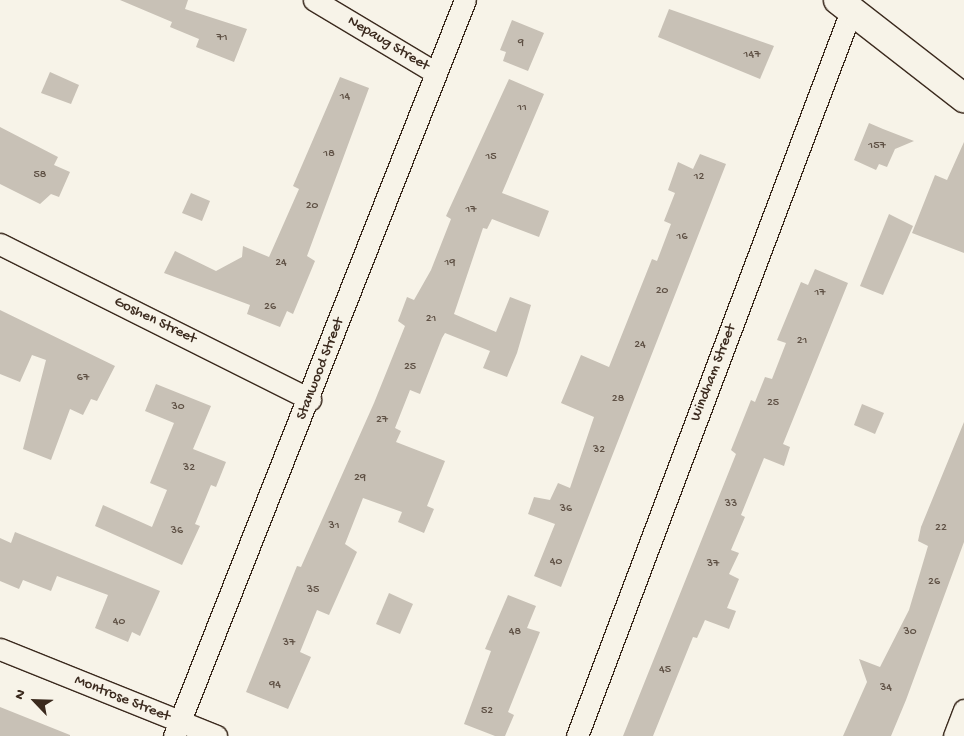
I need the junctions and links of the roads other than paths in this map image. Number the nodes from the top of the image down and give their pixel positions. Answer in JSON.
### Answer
{"nodes":[{"id":1,"x":314,"y":0,"type":"edge"},
{"id":2,"x":465,"y":0,"type":"edge"},
{"id":3,"x":844,"y":5,"type":"edge"},
{"id":4,"x":436,"y":73,"type":"junction"},
{"id":5,"x":964,"y":98,"type":"edge"},
{"id":6,"x":0,"y":244,"type":"edge"},
{"id":7,"x":310,"y":398,"type":"junction"},
{"id":8,"x":0,"y":649,"type":"edge"},
{"id":9,"x":964,"y":710,"type":"edge"},
{"id":10,"x":177,"y":729,"type":"edge"},
{"id":11,"x":216,"y":736,"type":"edge"},
{"id":12,"x":577,"y":736,"type":"edge"},
{"id":13,"x":954,"y":736,"type":"edge"}],
"edges":[{"from":1,"to":4,"type":"street","name":"Nepaug Street"},
{"from":2,"to":4,"type":"street","name":"Stanwood Street"},
{"from":3,"to":5,"type":"main road"},
{"from":3,"to":12,"type":"street","name":"Windham Street"},
{"from":4,"to":7,"type":"street","name":"Stanwood Street"},
{"from":6,"to":7,"type":"street","name":"Goshen Street"},
{"from":7,"to":10,"type":"street","name":"Stanwood Street"},
{"from":8,"to":10,"type":"street","name":"Montrose Street"},
{"from":9,"to":13,"type":"street"},
{"from":10,"to":11,"type":"street","name":"Montrose Street"}]}
